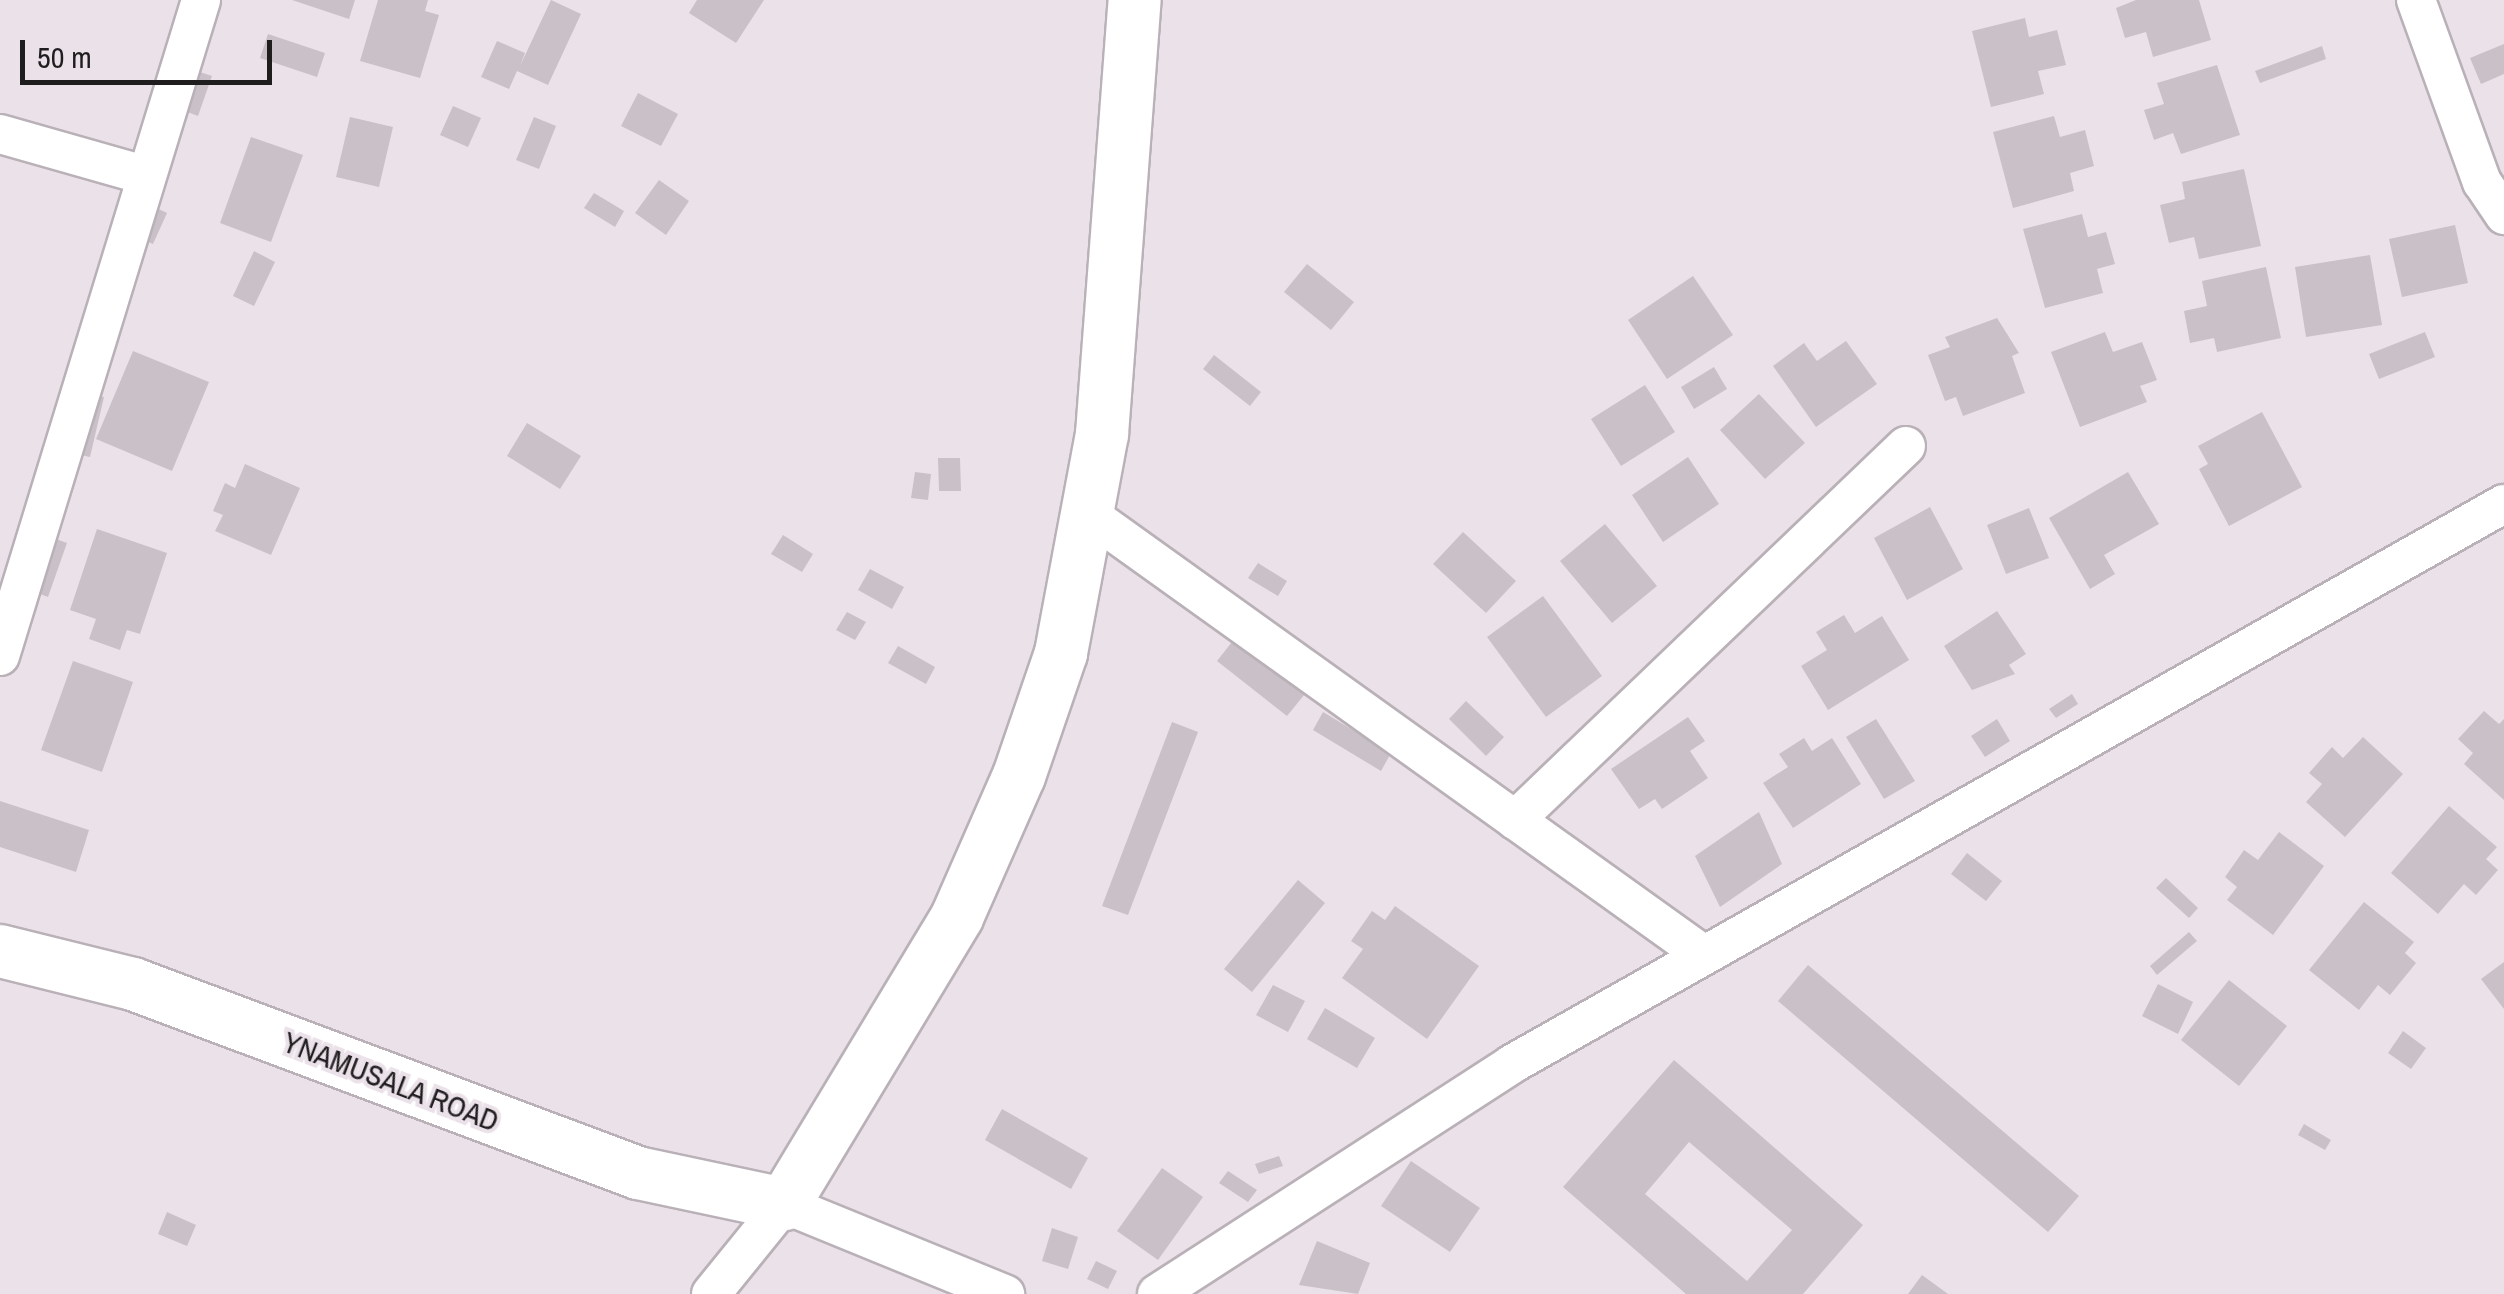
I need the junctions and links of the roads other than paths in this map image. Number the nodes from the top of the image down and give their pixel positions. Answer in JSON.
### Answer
{"nodes":[{"id":1,"x":200,"y":0,"type":"edge"},
{"id":2,"x":1134,"y":0,"type":"edge"},
{"id":3,"x":2416,"y":0,"type":"edge"},
{"id":4,"x":0,"y":134,"type":"edge"},
{"id":5,"x":144,"y":175,"type":"junction"},
{"id":6,"x":2504,"y":216,"type":"edge"},
{"id":7,"x":1906,"y":446,"type":"dead end"},
{"id":8,"x":2504,"y":504,"type":"edge"},
{"id":9,"x":1088,"y":513,"type":"junction"},
{"id":10,"x":0,"y":656,"type":"edge"},
{"id":11,"x":1515,"y":820,"type":"junction"},
{"id":12,"x":0,"y":951,"type":"edge"},
{"id":13,"x":1704,"y":955,"type":"junction"},
{"id":14,"x":784,"y":1204,"type":"junction"},
{"id":15,"x":711,"y":1294,"type":"edge"},
{"id":16,"x":1005,"y":1294,"type":"edge"},
{"id":17,"x":1157,"y":1294,"type":"edge"}],
"edges":[{"from":1,"to":5,"type":"street"},
{"from":2,"to":9,"type":"main road"},
{"from":3,"to":6,"type":"street"},
{"from":4,"to":5,"type":"street"},
{"from":5,"to":10,"type":"street"},
{"from":7,"to":11,"type":"street"},
{"from":8,"to":13,"type":"street"},
{"from":9,"to":11,"type":"street"},
{"from":9,"to":14,"type":"main road"},
{"from":11,"to":13,"type":"street"},
{"from":12,"to":14,"type":"main road","name":"YNAMUSALA ROAD"},
{"from":13,"to":17,"type":"street"},
{"from":14,"to":15,"type":"street"},
{"from":14,"to":16,"type":"street"}]}
